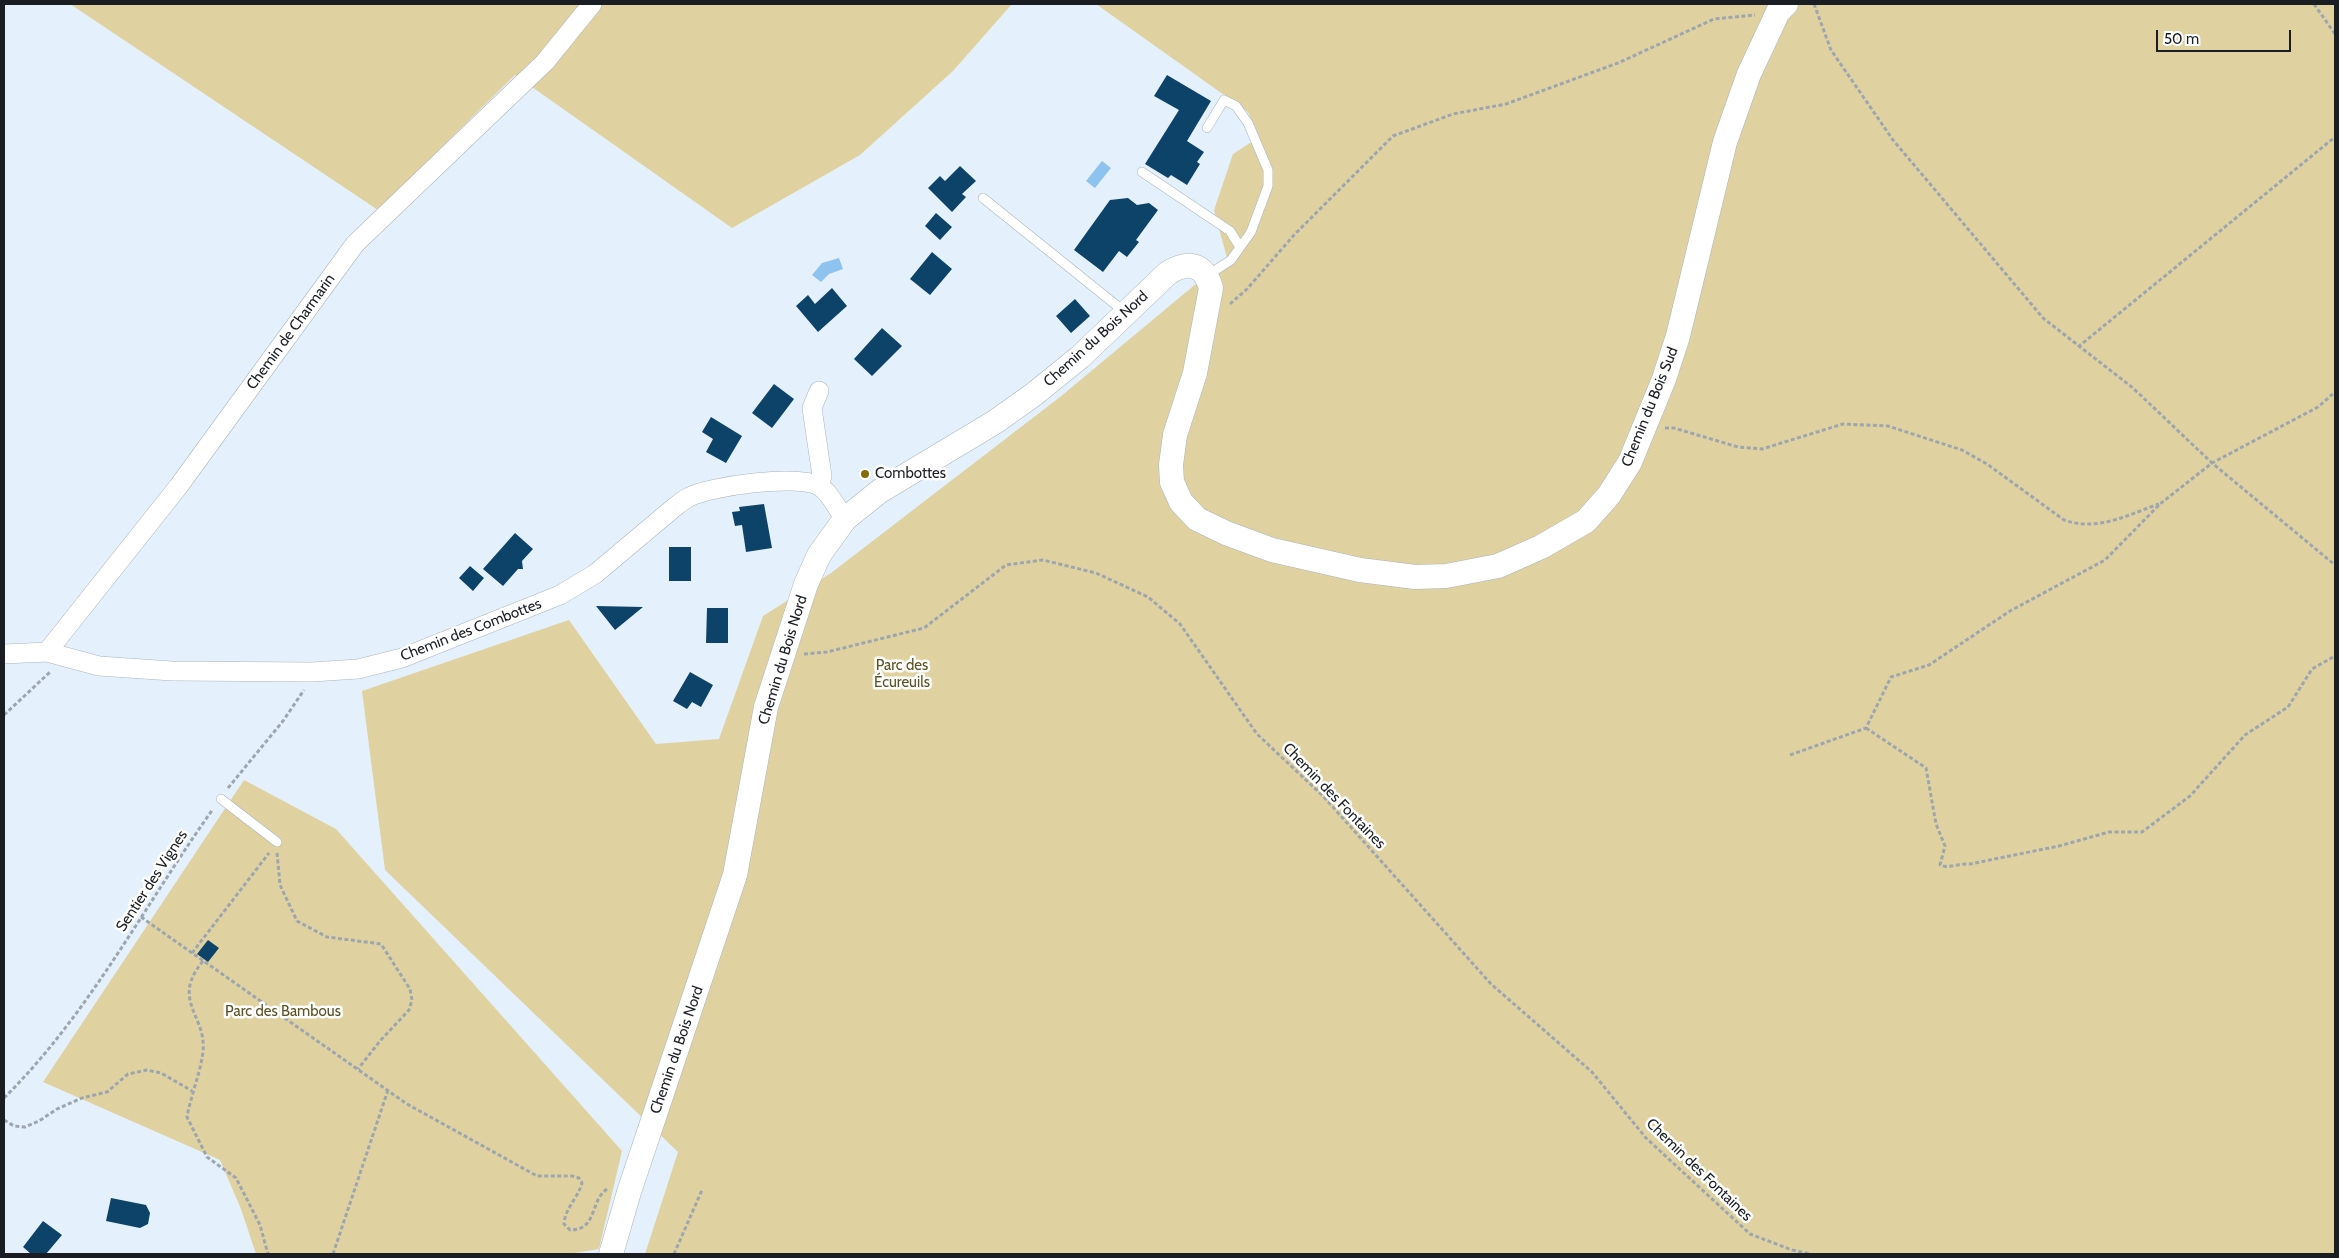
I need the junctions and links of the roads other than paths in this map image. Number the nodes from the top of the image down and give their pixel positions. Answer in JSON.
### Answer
{"nodes":[{"id":1,"x":592,"y":4,"type":"edge"},
{"id":2,"x":1782,"y":8,"type":"edge"},
{"id":3,"x":1207,"y":128,"type":"dead end"},
{"id":4,"x":1142,"y":172,"type":"dead end"},
{"id":5,"x":983,"y":198,"type":"dead end"},
{"id":6,"x":1240,"y":246,"type":"junction"},
{"id":7,"x":1209,"y":282,"type":"junction"},
{"id":8,"x":1126,"y":314,"type":"junction"},
{"id":9,"x":818,"y":391,"type":"dead end"},
{"id":10,"x":819,"y":486,"type":"junction"},
{"id":11,"x":845,"y":519,"type":"junction"},
{"id":12,"x":4,"y":654,"type":"edge"},
{"id":13,"x":56,"y":654,"type":"junction"},
{"id":14,"x":221,"y":798,"type":"road end"},
{"id":15,"x":277,"y":842,"type":"road end"},
{"id":16,"x":611,"y":1254,"type":"edge"}],
"edges":[{"from":1,"to":13,"type":"street","name":"Chemin de Charmarin"},
{"from":2,"to":7,"type":"street","name":"Chemin du Bois Sud"},
{"from":3,"to":6,"type":"lane"},
{"from":4,"to":6,"type":"lane"},
{"from":5,"to":8,"type":"lane"},
{"from":6,"to":7,"type":"lane"},
{"from":7,"to":8,"type":"street","name":"Chemin du Bois Nord"},
{"from":8,"to":11,"type":"street","name":"Chemin du Bois Nord"},
{"from":9,"to":10,"type":"street"},
{"from":10,"to":11,"type":"street"},
{"from":10,"to":13,"type":"street","name":"Chemin des Combottes"},
{"from":11,"to":16,"type":"street","name":"Chemin du Bois Nord"},
{"from":12,"to":13,"type":"street"},
{"from":14,"to":15,"type":"lane"}]}
